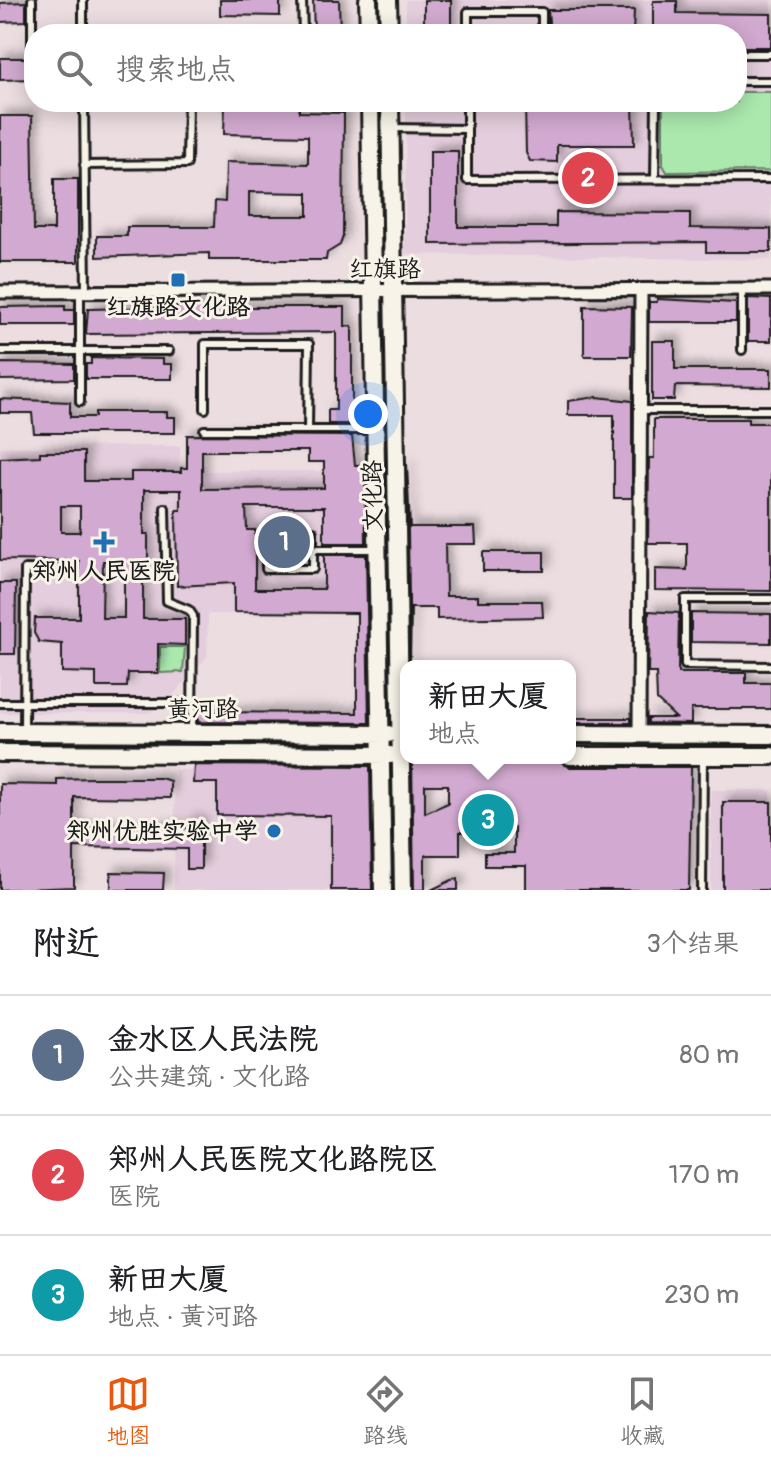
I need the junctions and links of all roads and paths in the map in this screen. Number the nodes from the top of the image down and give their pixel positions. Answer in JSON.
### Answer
{"nodes":[{"id":1,"x":32,"y":0,"type":"edge"},
{"id":2,"x":83,"y":0,"type":"edge"},
{"id":3,"x":302,"y":0,"type":"edge"},
{"id":4,"x":368,"y":0,"type":"edge"},
{"id":5,"x":388,"y":0,"type":"edge"},
{"id":6,"x":32,"y":24,"type":"edge"},
{"id":7,"x":83,"y":24,"type":"edge"},
{"id":8,"x":303,"y":24,"type":"edge"},
{"id":9,"x":369,"y":24,"type":"edge"},
{"id":10,"x":389,"y":24,"type":"edge"},
{"id":11,"x":468,"y":24,"type":"edge"},
{"id":12,"x":542,"y":24,"type":"edge"},
{"id":13,"x":747,"y":54,"type":"edge"},
{"id":14,"x":771,"y":54,"type":"edge"},
{"id":15,"x":747,"y":81,"type":"edge"},
{"id":16,"x":771,"y":81,"type":"edge"},
{"id":17,"x":84,"y":112,"type":"edge"},
{"id":18,"x":188,"y":112,"type":"edge"},
{"id":19,"x":370,"y":112,"type":"edge"},
{"id":20,"x":390,"y":112,"type":"edge"},
{"id":21,"x":467,"y":112,"type":"edge"},
{"id":22,"x":656,"y":112,"type":"edge"},
{"id":23,"x":390,"y":128,"type":"junction"},
{"id":24,"x":467,"y":129,"type":"junction"},
{"id":25,"x":84,"y":165,"type":"junction"},
{"id":26,"x":771,"y":179,"type":"edge"},
{"id":27,"x":655,"y":180,"type":"junction"},
{"id":28,"x":742,"y":289,"type":"junction"},
{"id":29,"x":771,"y":289,"type":"edge"},
{"id":30,"x":641,"y":290,"type":"junction"},
{"id":31,"x":393,"y":291,"type":"junction"},
{"id":32,"x":0,"y":292,"type":"edge"},
{"id":33,"x":83,"y":292,"type":"junction"},
{"id":34,"x":373,"y":292,"type":"junction"},
{"id":35,"x":742,"y":350,"type":"dead end"},
{"id":36,"x":0,"y":351,"type":"edge"},
{"id":37,"x":80,"y":351,"type":"junction"},
{"id":38,"x":169,"y":351,"type":"dead end"},
{"id":39,"x":80,"y":402,"type":"dead end"},
{"id":40,"x":205,"y":409,"type":"dead end"},
{"id":41,"x":640,"y":410,"type":"junction"},
{"id":42,"x":771,"y":410,"type":"edge"},
{"id":43,"x":204,"y":430,"type":"dead end"},
{"id":44,"x":308,"y":430,"type":"junction"},
{"id":45,"x":375,"y":431,"type":"junction"},
{"id":46,"x":165,"y":508,"type":"dead end"},
{"id":47,"x":313,"y":549,"type":"junction"},
{"id":48,"x":378,"y":549,"type":"junction"},
{"id":49,"x":63,"y":570,"type":"dead end"},
{"id":50,"x":771,"y":599,"type":"edge"},
{"id":51,"x":401,"y":660,"type":"edge"},
{"id":52,"x":771,"y":666,"type":"edge"},
{"id":53,"x":0,"y":703,"type":"edge"},
{"id":54,"x":24,"y":703,"type":"junction"},
{"id":55,"x":192,"y":703,"type":"junction"},
{"id":56,"x":0,"y":732,"type":"edge"},
{"id":57,"x":24,"y":732,"type":"junction"},
{"id":58,"x":192,"y":733,"type":"junction"},
{"id":59,"x":381,"y":734,"type":"junction"},
{"id":60,"x":400,"y":734,"type":"edge"},
{"id":61,"x":576,"y":734,"type":"edge"},
{"id":62,"x":639,"y":735,"type":"junction"},
{"id":63,"x":771,"y":735,"type":"edge"},
{"id":64,"x":0,"y":753,"type":"edge"},
{"id":65,"x":381,"y":755,"type":"junction"},
{"id":66,"x":400,"y":755,"type":"edge"},
{"id":67,"x":576,"y":756,"type":"edge"},
{"id":68,"x":703,"y":756,"type":"junction"},
{"id":69,"x":771,"y":756,"type":"edge"},
{"id":70,"x":404,"y":764,"type":"edge"},
{"id":71,"x":383,"y":890,"type":"edge"},
{"id":72,"x":403,"y":890,"type":"edge"},
{"id":73,"x":702,"y":890,"type":"edge"}],
"edges":[{"from":1,"to":6,"type":"lane"},
{"from":2,"to":7,"type":"lane"},
{"from":3,"to":8,"type":"lane"},
{"from":4,"to":9,"type":"main road"},
{"from":5,"to":10,"type":"main road"},
{"from":11,"to":12,"type":"lane"},
{"from":13,"to":14,"type":"lane"},
{"from":15,"to":16,"type":"lane"},
{"from":17,"to":25,"type":"lane"},
{"from":18,"to":25,"type":"lane"},
{"from":19,"to":34,"type":"main road","name":"文化路"},
{"from":20,"to":23,"type":"main road","name":"文化路"},
{"from":21,"to":24,"type":"lane"},
{"from":22,"to":27,"type":"lane"},
{"from":23,"to":24,"type":"lane"},
{"from":23,"to":31,"type":"main road","name":"文化路"},
{"from":24,"to":27,"type":"lane"},
{"from":25,"to":33,"type":"lane"},
{"from":26,"to":27,"type":"lane"},
{"from":28,"to":29,"type":"street","name":"红旗路"},
{"from":28,"to":30,"type":"street","name":"红旗路"},
{"from":28,"to":35,"type":"lane"},
{"from":30,"to":31,"type":"street","name":"红旗路"},
{"from":30,"to":41,"type":"street"},
{"from":31,"to":34,"type":"street","name":"红旗路"},
{"from":31,"to":51,"type":"main road","name":"文化路"},
{"from":32,"to":33,"type":"street","name":"红旗路"},
{"from":33,"to":34,"type":"street","name":"红旗路"},
{"from":33,"to":37,"type":"lane"},
{"from":34,"to":45,"type":"main road","name":"文化路"},
{"from":36,"to":37,"type":"lane"},
{"from":37,"to":38,"type":"lane"},
{"from":37,"to":39,"type":"lane"},
{"from":40,"to":44,"type":"lane"},
{"from":41,"to":42,"type":"lane"},
{"from":41,"to":62,"type":"street"},
{"from":43,"to":44,"type":"lane"},
{"from":44,"to":45,"type":"lane"},
{"from":45,"to":48,"type":"main road","name":"文化路"},
{"from":46,"to":55,"type":"lane"},
{"from":47,"to":47,"type":"lane"},
{"from":47,"to":48,"type":"lane"},
{"from":48,"to":59,"type":"main road","name":"文化路"},
{"from":49,"to":54,"type":"lane"},
{"from":50,"to":52,"type":"lane"},
{"from":53,"to":54,"type":"lane"},
{"from":54,"to":55,"type":"lane"},
{"from":54,"to":57,"type":"lane"},
{"from":55,"to":58,"type":"lane"},
{"from":56,"to":57,"type":"main road","name":"黄河路"},
{"from":57,"to":58,"type":"main road","name":"黄河路"},
{"from":58,"to":59,"type":"main road","name":"黄河路"},
{"from":59,"to":60,"type":"main road","name":"黄河路"},
{"from":59,"to":65,"type":"main road","name":"文化路"},
{"from":61,"to":62,"type":"main road"},
{"from":62,"to":63,"type":"main road"},
{"from":64,"to":65,"type":"main road","name":"黄河路"},
{"from":65,"to":66,"type":"main road","name":"黄河路"},
{"from":65,"to":71,"type":"main road","name":"文化路"},
{"from":67,"to":68,"type":"main road"},
{"from":68,"to":69,"type":"main road"},
{"from":68,"to":73,"type":"lane"},
{"from":70,"to":72,"type":"main road","name":"文化路"}]}
